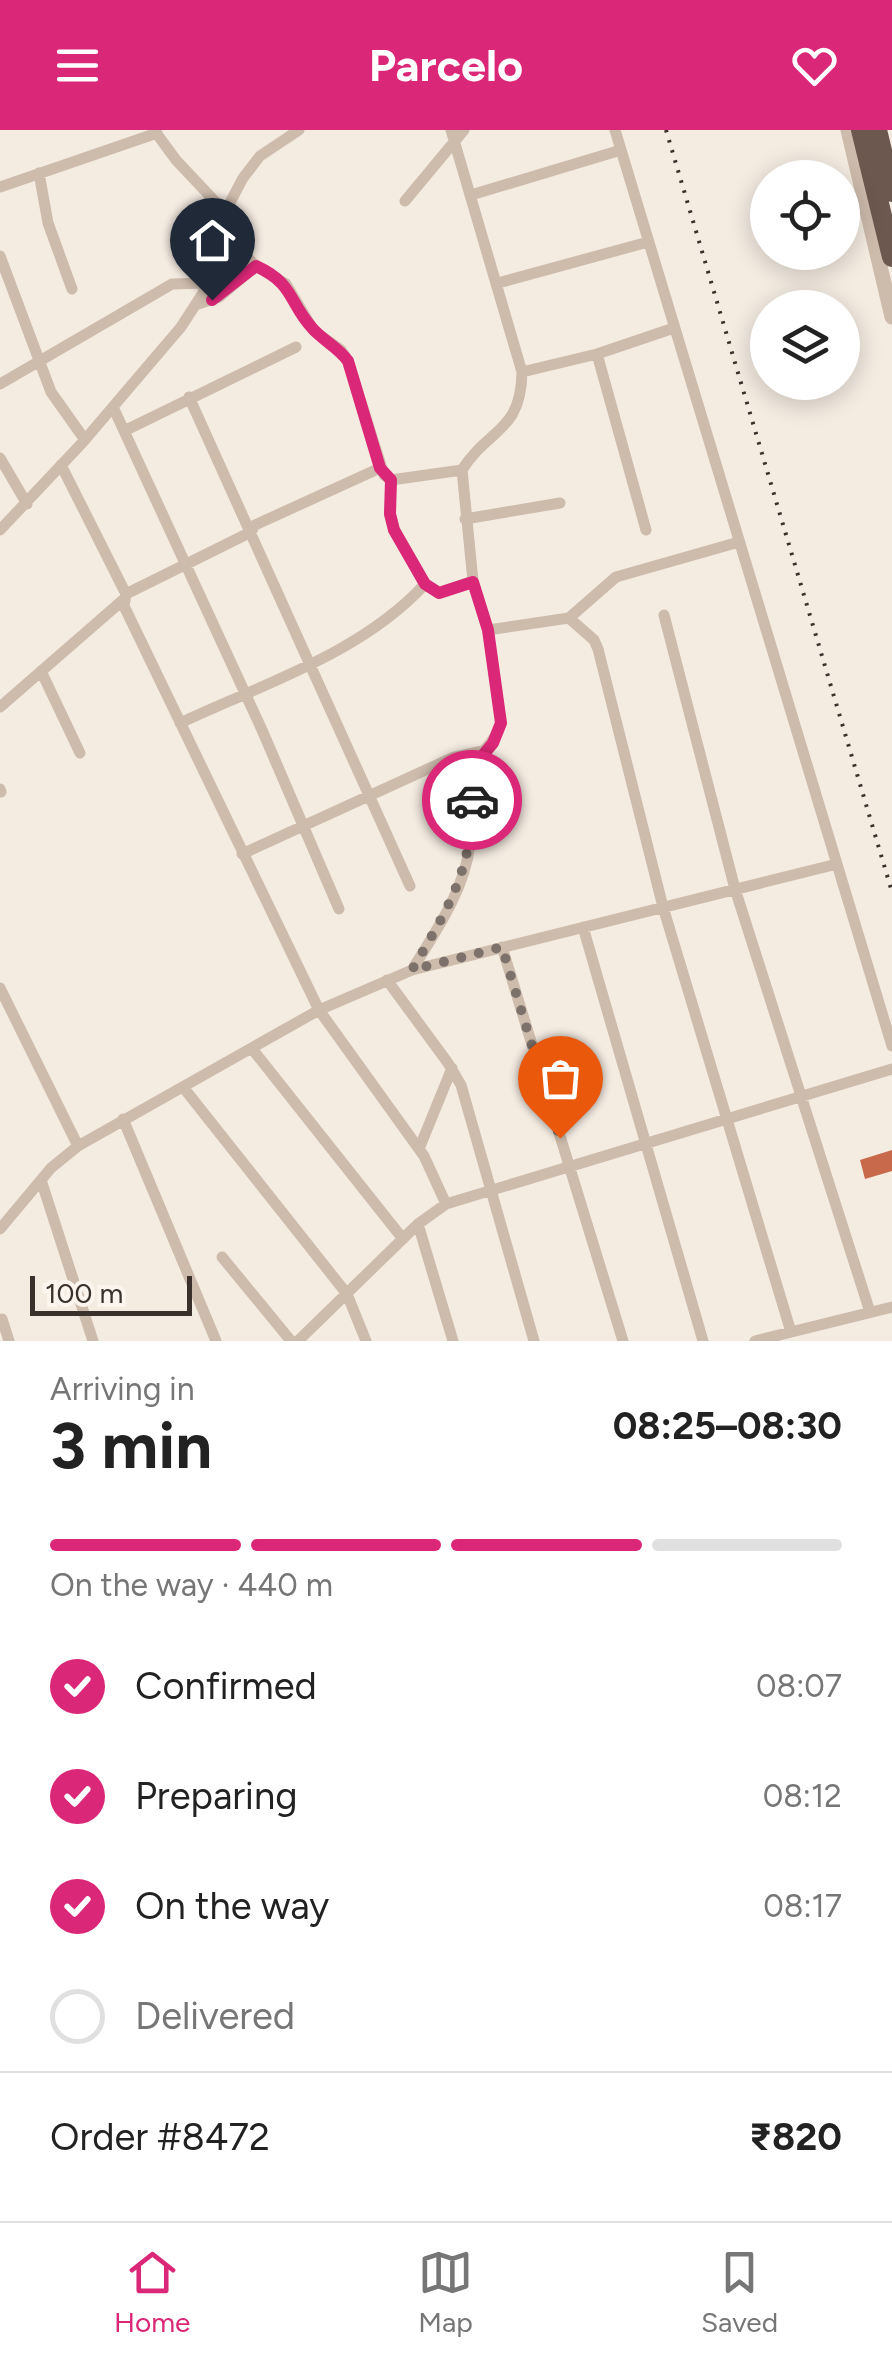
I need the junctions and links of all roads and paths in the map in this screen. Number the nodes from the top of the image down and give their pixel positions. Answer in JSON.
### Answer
{"nodes":[{"id":1,"x":299,"y":130,"type":"edge"},
{"id":2,"x":464,"y":130,"type":"edge"},
{"id":3,"x":615,"y":130,"type":"edge"},
{"id":4,"x":848,"y":130,"type":"edge"},
{"id":5,"x":862,"y":130,"type":"edge"},
{"id":6,"x":878,"y":130,"type":"edge"},
{"id":7,"x":156,"y":132,"type":"edge"},
{"id":8,"x":453,"y":136,"type":"edge"},
{"id":9,"x":621,"y":150,"type":"junction"},
{"id":10,"x":39,"y":174,"type":"junction"},
{"id":11,"x":0,"y":187,"type":"edge"},
{"id":12,"x":892,"y":192,"type":"edge"},
{"id":13,"x":471,"y":195,"type":"junction"},
{"id":14,"x":405,"y":201,"type":"dead end"},
{"id":15,"x":225,"y":212,"type":"junction"},
{"id":16,"x":648,"y":242,"type":"junction"},
{"id":17,"x":0,"y":256,"type":"edge"},
{"id":18,"x":892,"y":257,"type":"edge"},
{"id":19,"x":256,"y":266,"type":"junction"},
{"id":20,"x":206,"y":283,"type":"junction"},
{"id":21,"x":498,"y":283,"type":"junction"},
{"id":22,"x":72,"y":289,"type":"dead end"},
{"id":23,"x":198,"y":304,"type":"junction"},
{"id":24,"x":892,"y":317,"type":"edge"},
{"id":25,"x":674,"y":328,"type":"junction"},
{"id":26,"x":296,"y":347,"type":"dead end"},
{"id":27,"x":598,"y":354,"type":"junction"},
{"id":28,"x":37,"y":361,"type":"junction"},
{"id":29,"x":522,"y":372,"type":"junction"},
{"id":30,"x":0,"y":384,"type":"edge"},
{"id":31,"x":190,"y":397,"type":"junction"},
{"id":32,"x":113,"y":407,"type":"junction"},
{"id":33,"x":124,"y":431,"type":"junction"},
{"id":34,"x":85,"y":440,"type":"junction"},
{"id":35,"x":0,"y":458,"type":"edge"},
{"id":36,"x":61,"y":465,"type":"junction"},
{"id":37,"x":380,"y":468,"type":"junction"},
{"id":38,"x":462,"y":470,"type":"junction"},
{"id":39,"x":391,"y":480,"type":"junction"},
{"id":40,"x":560,"y":503,"type":"dead end"},
{"id":41,"x":27,"y":504,"type":"junction"},
{"id":42,"x":465,"y":519,"type":"junction"},
{"id":43,"x":0,"y":530,"type":"edge"},
{"id":44,"x":646,"y":530,"type":"dead end"},
{"id":45,"x":252,"y":532,"type":"junction"},
{"id":46,"x":739,"y":542,"type":"junction"},
{"id":47,"x":186,"y":563,"type":"junction"},
{"id":48,"x":473,"y":582,"type":"junction"},
{"id":49,"x":425,"y":584,"type":"junction"},
{"id":50,"x":125,"y":597,"type":"junction"},
{"id":51,"x":664,"y":615,"type":"dead end"},
{"id":52,"x":569,"y":618,"type":"junction"},
{"id":53,"x":488,"y":630,"type":"junction"},
{"id":54,"x":310,"y":662,"type":"junction"},
{"id":55,"x":41,"y":671,"type":"junction"},
{"id":56,"x":245,"y":692,"type":"junction"},
{"id":57,"x":0,"y":707,"type":"edge"},
{"id":58,"x":180,"y":723,"type":"junction"},
{"id":59,"x":486,"y":750,"type":"junction"},
{"id":60,"x":80,"y":753,"type":"dead end"},
{"id":61,"x":371,"y":796,"type":"junction"},
{"id":62,"x":303,"y":826,"type":"junction"},
{"id":63,"x":242,"y":854,"type":"junction"},
{"id":64,"x":837,"y":864,"type":"junction"},
{"id":65,"x":410,"y":886,"type":"dead end"},
{"id":66,"x":734,"y":890,"type":"junction"},
{"id":67,"x":663,"y":907,"type":"junction"},
{"id":68,"x":338,"y":909,"type":"dead end"},
{"id":69,"x":582,"y":927,"type":"junction"},
{"id":70,"x":502,"y":947,"type":"junction"},
{"id":71,"x":412,"y":970,"type":"junction"},
{"id":72,"x":387,"y":980,"type":"junction"},
{"id":73,"x":0,"y":988,"type":"edge"},
{"id":74,"x":319,"y":1010,"type":"junction"},
{"id":75,"x":892,"y":1046,"type":"edge"},
{"id":76,"x":253,"y":1050,"type":"junction"},
{"id":77,"x":452,"y":1068,"type":"junction"},
{"id":78,"x":892,"y":1069,"type":"edge"},
{"id":79,"x":184,"y":1088,"type":"junction"},
{"id":80,"x":801,"y":1096,"type":"junction"},
{"id":81,"x":123,"y":1119,"type":"junction"},
{"id":82,"x":726,"y":1119,"type":"junction"},
{"id":83,"x":645,"y":1142,"type":"junction"},
{"id":84,"x":78,"y":1146,"type":"junction"},
{"id":85,"x":419,"y":1149,"type":"junction"},
{"id":86,"x":568,"y":1165,"type":"junction"},
{"id":87,"x":41,"y":1180,"type":"junction"},
{"id":88,"x":491,"y":1189,"type":"junction"},
{"id":89,"x":446,"y":1204,"type":"junction"},
{"id":90,"x":418,"y":1224,"type":"junction"},
{"id":91,"x":0,"y":1229,"type":"edge"},
{"id":92,"x":402,"y":1240,"type":"junction"},
{"id":93,"x":222,"y":1257,"type":"dead end"},
{"id":94,"x":347,"y":1294,"type":"junction"},
{"id":95,"x":892,"y":1306,"type":"edge"},
{"id":96,"x":870,"y":1312,"type":"junction"},
{"id":97,"x":2,"y":1319,"type":"edge"},
{"id":98,"x":791,"y":1332,"type":"junction"},
{"id":99,"x":9,"y":1341,"type":"edge"},
{"id":100,"x":93,"y":1341,"type":"edge"},
{"id":101,"x":216,"y":1341,"type":"edge"},
{"id":102,"x":295,"y":1341,"type":"edge"},
{"id":103,"x":366,"y":1341,"type":"edge"},
{"id":104,"x":453,"y":1341,"type":"edge"},
{"id":105,"x":534,"y":1341,"type":"edge"},
{"id":106,"x":623,"y":1341,"type":"edge"},
{"id":107,"x":704,"y":1341,"type":"edge"},
{"id":108,"x":755,"y":1341,"type":"edge"}],
"edges":[{"from":1,"to":15,"type":"street"},
{"from":2,"to":8,"type":"street"},
{"from":3,"to":9,"type":"street"},
{"from":4,"to":24,"type":"street"},
{"from":5,"to":18,"type":"highway"},
{"from":6,"to":12,"type":"highway"},
{"from":7,"to":10,"type":"street"},
{"from":7,"to":15,"type":"street"},
{"from":8,"to":13,"type":"street"},
{"from":8,"to":14,"type":"street"},
{"from":9,"to":13,"type":"street"},
{"from":9,"to":16,"type":"street"},
{"from":10,"to":11,"type":"street"},
{"from":10,"to":22,"type":"street"},
{"from":13,"to":21,"type":"street"},
{"from":15,"to":19,"type":"street"},
{"from":15,"to":20,"type":"street"},
{"from":16,"to":21,"type":"street"},
{"from":16,"to":25,"type":"street"},
{"from":17,"to":28,"type":"street"},
{"from":19,"to":23,"type":"street"},
{"from":19,"to":37,"type":"street"},
{"from":20,"to":23,"type":"street"},
{"from":20,"to":28,"type":"street"},
{"from":21,"to":29,"type":"street"},
{"from":23,"to":32,"type":"street"},
{"from":25,"to":27,"type":"street"},
{"from":25,"to":46,"type":"street"},
{"from":26,"to":31,"type":"street"},
{"from":27,"to":29,"type":"street"},
{"from":27,"to":44,"type":"street"},
{"from":28,"to":30,"type":"street"},
{"from":28,"to":34,"type":"street"},
{"from":29,"to":38,"type":"street"},
{"from":31,"to":33,"type":"street"},
{"from":31,"to":45,"type":"street"},
{"from":32,"to":33,"type":"street"},
{"from":32,"to":34,"type":"street"},
{"from":33,"to":47,"type":"street"},
{"from":34,"to":36,"type":"street"},
{"from":35,"to":41,"type":"street"},
{"from":36,"to":41,"type":"street"},
{"from":36,"to":50,"type":"street"},
{"from":37,"to":39,"type":"street"},
{"from":37,"to":45,"type":"street"},
{"from":38,"to":39,"type":"street"},
{"from":38,"to":42,"type":"street"},
{"from":39,"to":49,"type":"street"},
{"from":40,"to":42,"type":"street"},
{"from":41,"to":43,"type":"street"},
{"from":42,"to":48,"type":"street"},
{"from":45,"to":47,"type":"street"},
{"from":45,"to":54,"type":"street"},
{"from":46,"to":52,"type":"street"},
{"from":46,"to":64,"type":"street"},
{"from":47,"to":50,"type":"street"},
{"from":47,"to":56,"type":"street"},
{"from":48,"to":49,"type":"street"},
{"from":48,"to":53,"type":"street"},
{"from":49,"to":54,"type":"street"},
{"from":50,"to":55,"type":"street"},
{"from":50,"to":58,"type":"street"},
{"from":51,"to":66,"type":"street"},
{"from":52,"to":53,"type":"street"},
{"from":52,"to":67,"type":"street"},
{"from":53,"to":59,"type":"street"},
{"from":54,"to":56,"type":"street"},
{"from":54,"to":61,"type":"street"},
{"from":55,"to":57,"type":"street"},
{"from":55,"to":60,"type":"street"},
{"from":56,"to":58,"type":"street"},
{"from":56,"to":62,"type":"street"},
{"from":58,"to":63,"type":"street"},
{"from":59,"to":61,"type":"street"},
{"from":59,"to":71,"type":"street"},
{"from":61,"to":62,"type":"street"},
{"from":61,"to":65,"type":"street"},
{"from":62,"to":63,"type":"street"},
{"from":62,"to":68,"type":"street"},
{"from":63,"to":74,"type":"street"},
{"from":64,"to":66,"type":"street"},
{"from":64,"to":75,"type":"street"},
{"from":66,"to":67,"type":"street"},
{"from":66,"to":80,"type":"street"},
{"from":67,"to":69,"type":"street"},
{"from":67,"to":82,"type":"street"},
{"from":69,"to":70,"type":"street"},
{"from":69,"to":83,"type":"street"},
{"from":70,"to":71,"type":"street"},
{"from":70,"to":86,"type":"street"},
{"from":71,"to":72,"type":"street"},
{"from":72,"to":74,"type":"street"},
{"from":72,"to":77,"type":"street"},
{"from":73,"to":84,"type":"street"},
{"from":74,"to":76,"type":"street"},
{"from":74,"to":85,"type":"street"},
{"from":76,"to":79,"type":"street"},
{"from":76,"to":92,"type":"street"},
{"from":77,"to":85,"type":"street"},
{"from":77,"to":88,"type":"street"},
{"from":78,"to":80,"type":"street"},
{"from":79,"to":81,"type":"street"},
{"from":79,"to":94,"type":"street"},
{"from":80,"to":82,"type":"street"},
{"from":80,"to":96,"type":"street"},
{"from":81,"to":84,"type":"street"},
{"from":81,"to":101,"type":"street"},
{"from":82,"to":83,"type":"street"},
{"from":82,"to":98,"type":"street"},
{"from":83,"to":86,"type":"street"},
{"from":83,"to":107,"type":"street"},
{"from":84,"to":87,"type":"street"},
{"from":85,"to":89,"type":"street"},
{"from":86,"to":88,"type":"street"},
{"from":86,"to":106,"type":"street"},
{"from":87,"to":91,"type":"street"},
{"from":87,"to":100,"type":"street"},
{"from":88,"to":89,"type":"street"},
{"from":88,"to":105,"type":"street"},
{"from":89,"to":90,"type":"street"},
{"from":90,"to":92,"type":"street"},
{"from":90,"to":104,"type":"street"},
{"from":92,"to":94,"type":"street"},
{"from":93,"to":102,"type":"street"},
{"from":94,"to":102,"type":"street"},
{"from":94,"to":103,"type":"street"},
{"from":95,"to":96,"type":"street"},
{"from":96,"to":98,"type":"street"},
{"from":97,"to":99,"type":"street"},
{"from":98,"to":108,"type":"street"}]}
